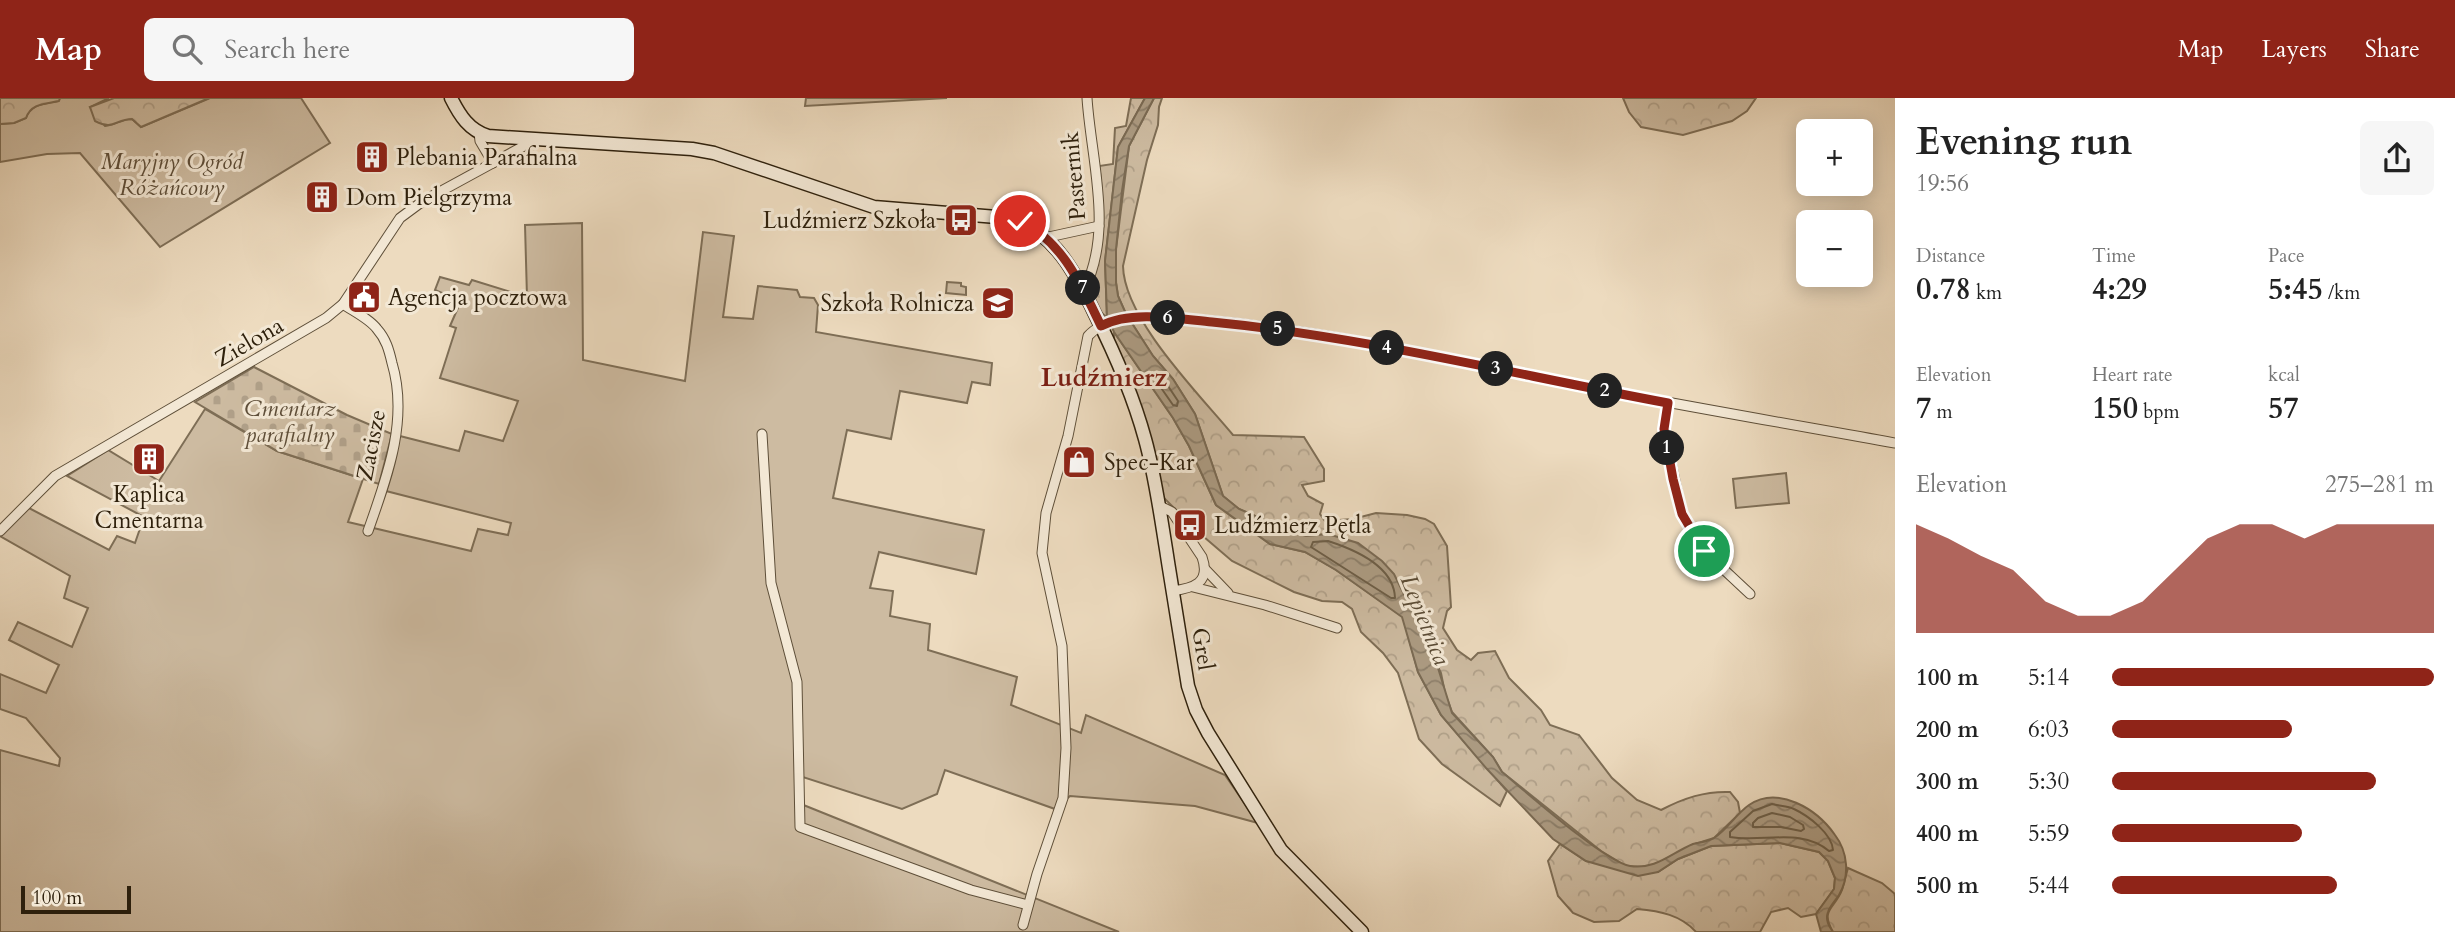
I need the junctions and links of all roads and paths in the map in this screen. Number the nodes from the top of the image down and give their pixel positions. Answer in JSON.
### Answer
{"nodes":[{"id":1,"x":451,"y":98,"type":"edge"},
{"id":2,"x":1087,"y":98,"type":"edge"},
{"id":3,"x":479,"y":133,"type":"junction"},
{"id":4,"x":527,"y":139,"type":"junction"},
{"id":5,"x":493,"y":163,"type":"junction"},
{"id":6,"x":1099,"y":226,"type":"junction"},
{"id":7,"x":1044,"y":238,"type":"junction"},
{"id":8,"x":1084,"y":290,"type":"junction"},
{"id":9,"x":343,"y":304,"type":"junction"},
{"id":10,"x":1104,"y":325,"type":"junction"},
{"id":11,"x":1668,"y":403,"type":"junction"},
{"id":12,"x":762,"y":434,"type":"dead end"},
{"id":13,"x":1895,"y":443,"type":"edge"},
{"id":14,"x":1158,"y":505,"type":"junction"},
{"id":15,"x":0,"y":531,"type":"edge"},
{"id":16,"x":368,"y":531,"type":"dead end"},
{"id":17,"x":1205,"y":569,"type":"junction"},
{"id":18,"x":1193,"y":587,"type":"junction"},
{"id":19,"x":1172,"y":591,"type":"junction"},
{"id":20,"x":1750,"y":594,"type":"dead end"},
{"id":21,"x":1229,"y":595,"type":"junction"},
{"id":22,"x":1338,"y":628,"type":"dead end"},
{"id":23,"x":1028,"y":905,"type":"junction"},
{"id":24,"x":1023,"y":925,"type":"dead end"},
{"id":25,"x":1362,"y":932,"type":"edge"}],
"edges":[{"from":1,"to":3,"type":"street"},
{"from":2,"to":6,"type":"street","name":"Pasternik"},
{"from":3,"to":4,"type":"street","name":"Grel"},
{"from":3,"to":5,"type":"street"},
{"from":4,"to":5,"type":"street","name":"Zielona"},
{"from":4,"to":7,"type":"street","name":"Grel"},
{"from":5,"to":9,"type":"street","name":"Zielona"},
{"from":6,"to":7,"type":"street"},
{"from":6,"to":8,"type":"street","name":"Pasternik"},
{"from":7,"to":8,"type":"street","name":"Grel"},
{"from":8,"to":10,"type":"street","name":"Grel"},
{"from":9,"to":15,"type":"street","name":"Zielona"},
{"from":9,"to":16,"type":"street","name":"Zacisze"},
{"from":10,"to":11,"type":"street"},
{"from":10,"to":14,"type":"street","name":"Grel"},
{"from":10,"to":23,"type":"street"},
{"from":11,"to":13,"type":"street"},
{"from":11,"to":20,"type":"street"},
{"from":12,"to":23,"type":"street"},
{"from":14,"to":17,"type":"street"},
{"from":14,"to":19,"type":"street","name":"Grel"},
{"from":17,"to":18,"type":"street"},
{"from":17,"to":21,"type":"street"},
{"from":18,"to":19,"type":"street"},
{"from":18,"to":21,"type":"street"},
{"from":19,"to":25,"type":"street","name":"Grel"},
{"from":21,"to":22,"type":"street"},
{"from":23,"to":24,"type":"street"}]}
